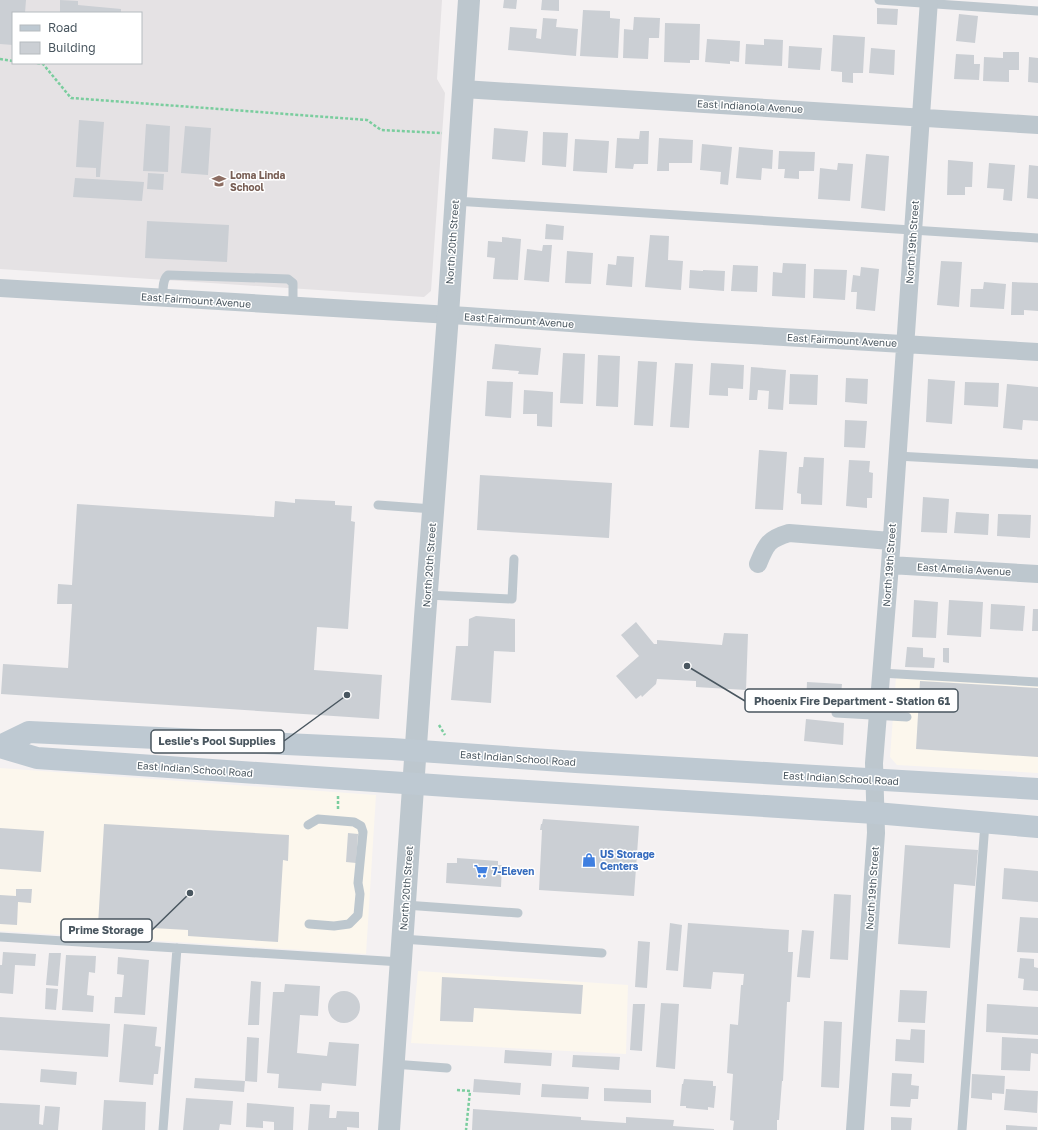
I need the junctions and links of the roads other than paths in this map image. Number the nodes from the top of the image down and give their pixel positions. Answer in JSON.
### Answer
{"nodes":[{"id":1,"x":469,"y":0,"type":"edge"},
{"id":2,"x":879,"y":0,"type":"edge"},
{"id":3,"x":929,"y":2,"type":"edge"},
{"id":4,"x":1038,"y":11,"type":"edge"},
{"id":5,"x":463,"y":89,"type":"junction"},
{"id":6,"x":922,"y":117,"type":"junction"},
{"id":7,"x":1038,"y":125,"type":"edge"},
{"id":8,"x":455,"y":201,"type":"junction"},
{"id":9,"x":912,"y":231,"type":"junction"},
{"id":10,"x":1038,"y":238,"type":"edge"},
{"id":11,"x":0,"y":288,"type":"edge"},
{"id":12,"x":163,"y":298,"type":"junction"},
{"id":13,"x":293,"y":306,"type":"junction"},
{"id":14,"x":448,"y":315,"type":"junction"},
{"id":15,"x":905,"y":343,"type":"junction"},
{"id":16,"x":1038,"y":352,"type":"edge"},
{"id":17,"x":897,"y":456,"type":"junction"},
{"id":18,"x":1038,"y":464,"type":"edge"},
{"id":19,"x":378,"y":505,"type":"dead end"},
{"id":20,"x":433,"y":509,"type":"junction"},
{"id":21,"x":891,"y":541,"type":"junction"},
{"id":22,"x":514,"y":559,"type":"dead end"},
{"id":23,"x":758,"y":564,"type":"dead end"},
{"id":24,"x":890,"y":565,"type":"junction"},
{"id":25,"x":1038,"y":574,"type":"edge"},
{"id":26,"x":427,"y":595,"type":"junction"},
{"id":27,"x":880,"y":673,"type":"junction"},
{"id":28,"x":1038,"y":682,"type":"edge"},
{"id":29,"x":836,"y":712,"type":"dead end"},
{"id":30,"x":877,"y":715,"type":"junction"},
{"id":31,"x":907,"y":717,"type":"dead end"},
{"id":32,"x":0,"y":746,"type":"edge"},
{"id":33,"x":416,"y":750,"type":"junction"},
{"id":34,"x":875,"y":780,"type":"junction"},
{"id":35,"x":413,"y":784,"type":"junction"},
{"id":36,"x":1038,"y":789,"type":"edge"},
{"id":37,"x":875,"y":813,"type":"junction"},
{"id":38,"x":985,"y":823,"type":"junction"},
{"id":39,"x":308,"y":825,"type":"dead end"},
{"id":40,"x":1038,"y":827,"type":"edge"},
{"id":41,"x":405,"y":905,"type":"junction"},
{"id":42,"x":518,"y":913,"type":"dead end"},
{"id":43,"x":309,"y":924,"type":"dead end"},
{"id":44,"x":0,"y":937,"type":"edge"},
{"id":45,"x":402,"y":939,"type":"junction"},
{"id":46,"x":177,"y":948,"type":"junction"},
{"id":47,"x":602,"y":953,"type":"dead end"},
{"id":48,"x":401,"y":962,"type":"junction"},
{"id":49,"x":393,"y":1064,"type":"junction"},
{"id":50,"x":447,"y":1068,"type":"dead end"},
{"id":51,"x":164,"y":1130,"type":"edge"},
{"id":52,"x":389,"y":1130,"type":"edge"},
{"id":53,"x":855,"y":1130,"type":"edge"},
{"id":54,"x":962,"y":1130,"type":"edge"}],
"edges":[{"from":1,"to":5,"type":"street","name":"North 20th Street"},
{"from":2,"to":3,"type":"lane"},
{"from":3,"to":4,"type":"lane"},
{"from":3,"to":6,"type":"street","name":"North 19th Street"},
{"from":5,"to":6,"type":"street","name":"East Indianola Avenue"},
{"from":5,"to":8,"type":"street","name":"North 20th Street"},
{"from":6,"to":7,"type":"street","name":"East Indianola Avenue"},
{"from":6,"to":9,"type":"street","name":"North 19th Street"},
{"from":8,"to":9,"type":"lane"},
{"from":8,"to":14,"type":"street","name":"North 20th Street"},
{"from":9,"to":10,"type":"lane"},
{"from":9,"to":15,"type":"street","name":"North 19th Street"},
{"from":11,"to":12,"type":"street","name":"East Fairmount Avenue"},
{"from":12,"to":13,"type":"street","name":"East Fairmount Avenue"},
{"from":12,"to":13,"type":"lane"},
{"from":13,"to":14,"type":"street","name":"East Fairmount Avenue"},
{"from":14,"to":15,"type":"street","name":"East Fairmount Avenue"},
{"from":14,"to":20,"type":"street","name":"North 20th Street"},
{"from":15,"to":16,"type":"street","name":"East Fairmount Avenue"},
{"from":15,"to":17,"type":"street","name":"North 19th Street"},
{"from":17,"to":18,"type":"lane"},
{"from":17,"to":21,"type":"street","name":"North 19th Street"},
{"from":19,"to":20,"type":"lane"},
{"from":20,"to":26,"type":"street","name":"North 20th Street"},
{"from":21,"to":23,"type":"street"},
{"from":21,"to":24,"type":"street","name":"North 19th Street"},
{"from":22,"to":26,"type":"lane"},
{"from":24,"to":25,"type":"street","name":"East Amelia Avenue"},
{"from":24,"to":27,"type":"street","name":"North 19th Street"},
{"from":26,"to":33,"type":"street","name":"North 20th Street"},
{"from":27,"to":28,"type":"lane"},
{"from":27,"to":30,"type":"street","name":"North 19th Street"},
{"from":29,"to":30,"type":"lane"},
{"from":30,"to":31,"type":"lane"},
{"from":30,"to":34,"type":"street","name":"North 19th Street"},
{"from":32,"to":33,"type":"main road","name":"East Indian School Road"},
{"from":32,"to":35,"type":"main road","name":"East Indian School Road"},
{"from":33,"to":34,"type":"main road","name":"East Indian School Road"},
{"from":33,"to":35,"type":"street","name":"North 20th Street"},
{"from":34,"to":36,"type":"main road","name":"East Indian School Road"},
{"from":34,"to":37,"type":"street","name":"North 19th Street"},
{"from":35,"to":37,"type":"main road","name":"East Indian School Road"},
{"from":35,"to":41,"type":"street","name":"North 20th Street"},
{"from":37,"to":38,"type":"main road","name":"East Indian School Road"},
{"from":37,"to":53,"type":"street","name":"North 19th Street"},
{"from":38,"to":40,"type":"main road","name":"East Indian School Road"},
{"from":38,"to":54,"type":"lane"},
{"from":39,"to":43,"type":"lane"},
{"from":41,"to":42,"type":"lane"},
{"from":41,"to":45,"type":"street","name":"North 20th Street"},
{"from":44,"to":46,"type":"lane"},
{"from":45,"to":47,"type":"lane"},
{"from":45,"to":48,"type":"street","name":"North 20th Street"},
{"from":46,"to":48,"type":"lane"},
{"from":46,"to":51,"type":"lane"},
{"from":48,"to":49,"type":"street","name":"North 20th Street"},
{"from":49,"to":50,"type":"lane"},
{"from":49,"to":52,"type":"street","name":"North 20th Street"}]}
